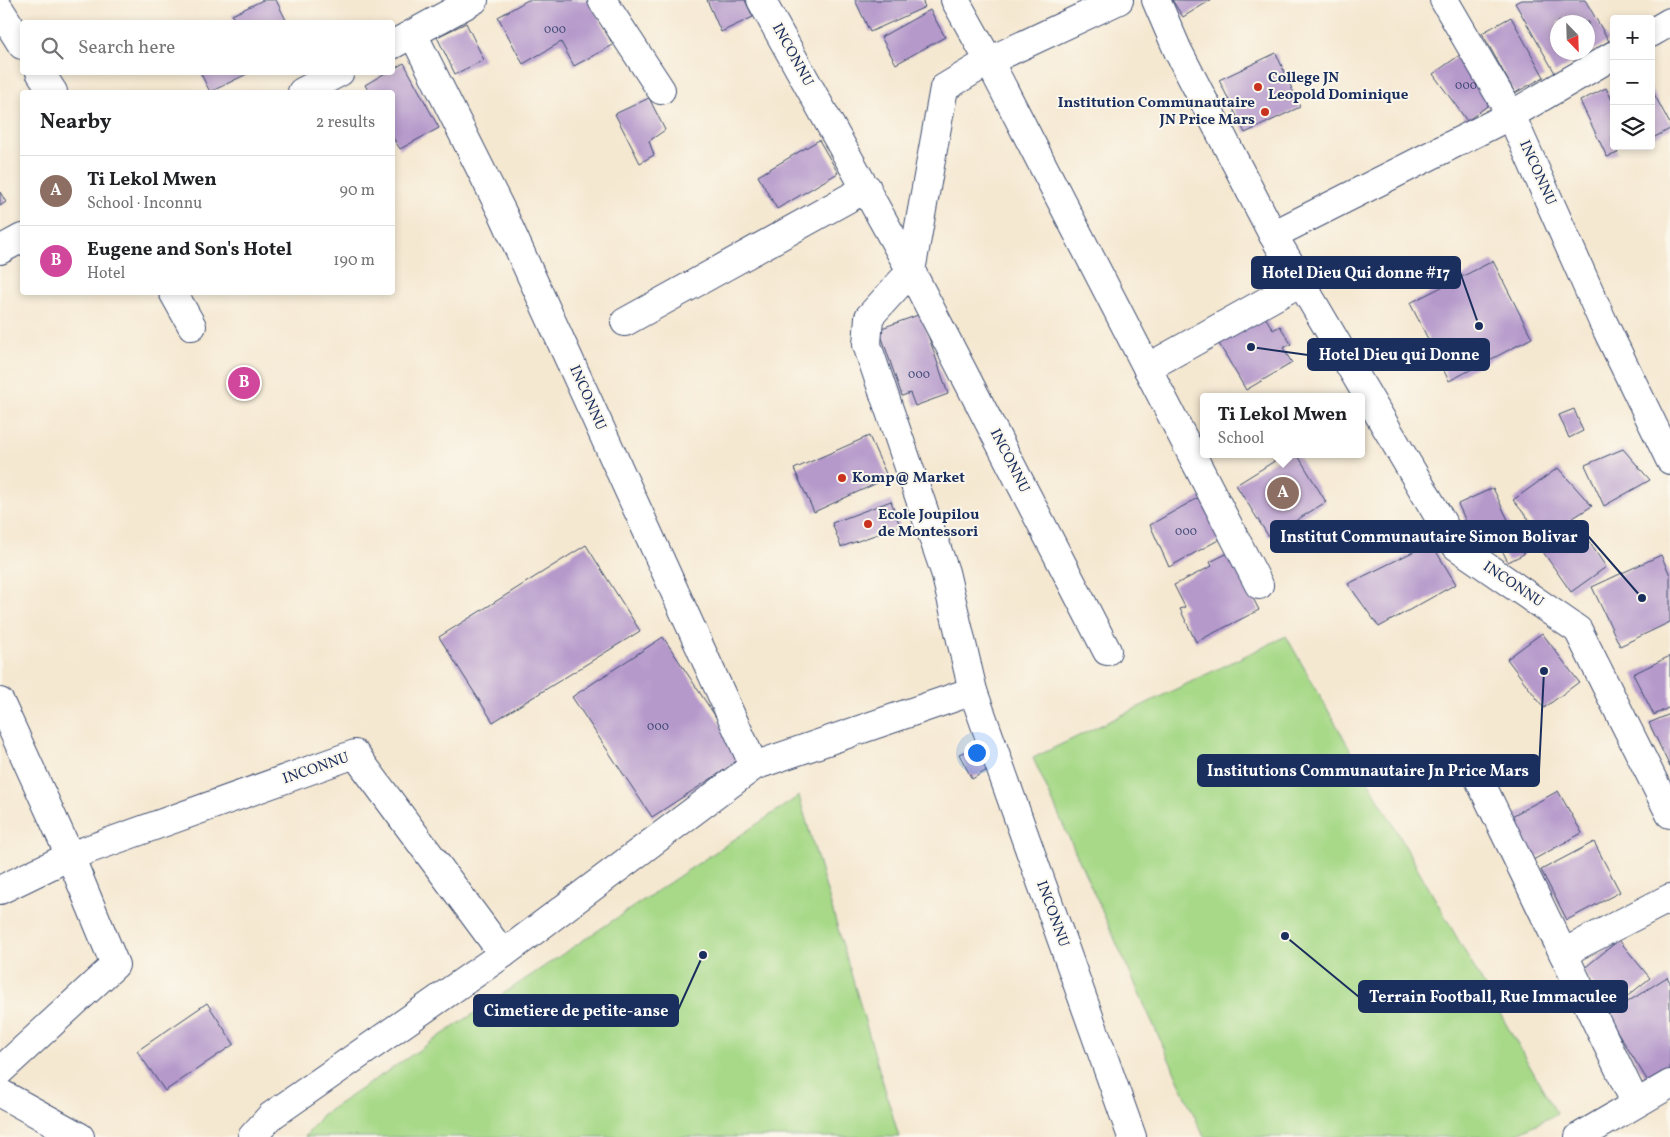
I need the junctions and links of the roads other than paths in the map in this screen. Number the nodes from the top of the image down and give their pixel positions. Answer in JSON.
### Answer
{"nodes":[{"id":1,"x":474,"y":0,"type":"edge"},
{"id":2,"x":602,"y":0,"type":"edge"},
{"id":3,"x":761,"y":0,"type":"edge"},
{"id":4,"x":955,"y":0,"type":"edge"},
{"id":5,"x":1119,"y":0,"type":"edge"},
{"id":6,"x":1156,"y":0,"type":"edge"},
{"id":7,"x":1444,"y":0,"type":"edge"},
{"id":8,"x":0,"y":10,"type":"edge"},
{"id":9,"x":1670,"y":22,"type":"edge"},
{"id":10,"x":1655,"y":31,"type":"edge"},
{"id":11,"x":403,"y":39,"type":"edge"},
{"id":12,"x":20,"y":42,"type":"edge"},
{"id":13,"x":1610,"y":57,"type":"edge"},
{"id":14,"x":989,"y":61,"type":"junction"},
{"id":15,"x":42,"y":75,"type":"edge"},
{"id":16,"x":334,"y":75,"type":"edge"},
{"id":17,"x":52,"y":90,"type":"edge"},
{"id":18,"x":306,"y":90,"type":"edge"},
{"id":19,"x":661,"y":90,"type":"dead end"},
{"id":20,"x":1511,"y":114,"type":"junction"},
{"id":21,"x":867,"y":188,"type":"junction"},
{"id":22,"x":1273,"y":235,"type":"junction"},
{"id":23,"x":20,"y":239,"type":"edge"},
{"id":24,"x":0,"y":250,"type":"edge"},
{"id":25,"x":911,"y":271,"type":"junction"},
{"id":26,"x":1301,"y":282,"type":"junction"},
{"id":27,"x":175,"y":295,"type":"edge"},
{"id":28,"x":625,"y":322,"type":"dead end"},
{"id":29,"x":192,"y":326,"type":"dead end"},
{"id":30,"x":1147,"y":368,"type":"junction"},
{"id":31,"x":1670,"y":460,"type":"edge"},
{"id":32,"x":1259,"y":585,"type":"dead end"},
{"id":33,"x":1107,"y":651,"type":"dead end"},
{"id":34,"x":973,"y":691,"type":"junction"},
{"id":35,"x":0,"y":702,"type":"edge"},
{"id":36,"x":754,"y":766,"type":"junction"},
{"id":37,"x":1475,"y":771,"type":"dead end"},
{"id":38,"x":1670,"y":814,"type":"edge"},
{"id":39,"x":70,"y":856,"type":"junction"},
{"id":40,"x":0,"y":890,"type":"edge"},
{"id":41,"x":1670,"y":898,"type":"edge"},
{"id":42,"x":1563,"y":953,"type":"junction"},
{"id":43,"x":503,"y":954,"type":"junction"},
{"id":44,"x":0,"y":1071,"type":"edge"},
{"id":45,"x":1670,"y":1084,"type":"edge"},
{"id":46,"x":0,"y":1092,"type":"edge"},
{"id":47,"x":1636,"y":1102,"type":"junction"},
{"id":48,"x":80,"y":1137,"type":"edge"},
{"id":49,"x":252,"y":1137,"type":"edge"},
{"id":50,"x":1132,"y":1137,"type":"edge"},
{"id":51,"x":1579,"y":1137,"type":"edge"}],
"edges":[{"from":1,"to":11,"type":"street","name":"INCONNU"},
{"from":2,"to":19,"type":"street"},
{"from":3,"to":21,"type":"street","name":"INCONNU"},
{"from":4,"to":14,"type":"street"},
{"from":5,"to":14,"type":"street"},
{"from":6,"to":22,"type":"street","name":"INCONNU"},
{"from":7,"to":20,"type":"street","name":"INCONNU"},
{"from":8,"to":12,"type":"street"},
{"from":9,"to":10,"type":"street"},
{"from":11,"to":36,"type":"street","name":"INCONNU"},
{"from":13,"to":20,"type":"street"},
{"from":14,"to":25,"type":"street"},
{"from":14,"to":30,"type":"street"},
{"from":15,"to":17,"type":"street"},
{"from":16,"to":18,"type":"street"},
{"from":20,"to":22,"type":"street"},
{"from":20,"to":31,"type":"street","name":"INCONNU"},
{"from":21,"to":25,"type":"street","name":"INCONNU"},
{"from":21,"to":28,"type":"street"},
{"from":22,"to":26,"type":"street","name":"INCONNU"},
{"from":23,"to":24,"type":"street"},
{"from":25,"to":33,"type":"street","name":"INCONNU"},
{"from":25,"to":34,"type":"street","name":"INCONNU"},
{"from":26,"to":30,"type":"street"},
{"from":26,"to":38,"type":"street","name":"INCONNU"},
{"from":27,"to":29,"type":"street"},
{"from":30,"to":32,"type":"street"},
{"from":34,"to":36,"type":"street"},
{"from":34,"to":50,"type":"street","name":"INCONNU"},
{"from":35,"to":39,"type":"street"},
{"from":36,"to":43,"type":"street"},
{"from":37,"to":42,"type":"street"},
{"from":39,"to":40,"type":"street","name":"INCONNU"},
{"from":39,"to":43,"type":"street","name":"INCONNU"},
{"from":39,"to":44,"type":"street"},
{"from":41,"to":42,"type":"street"},
{"from":42,"to":47,"type":"street"},
{"from":43,"to":49,"type":"street"},
{"from":45,"to":47,"type":"street"},
{"from":46,"to":48,"type":"street"},
{"from":47,"to":51,"type":"street"}]}
